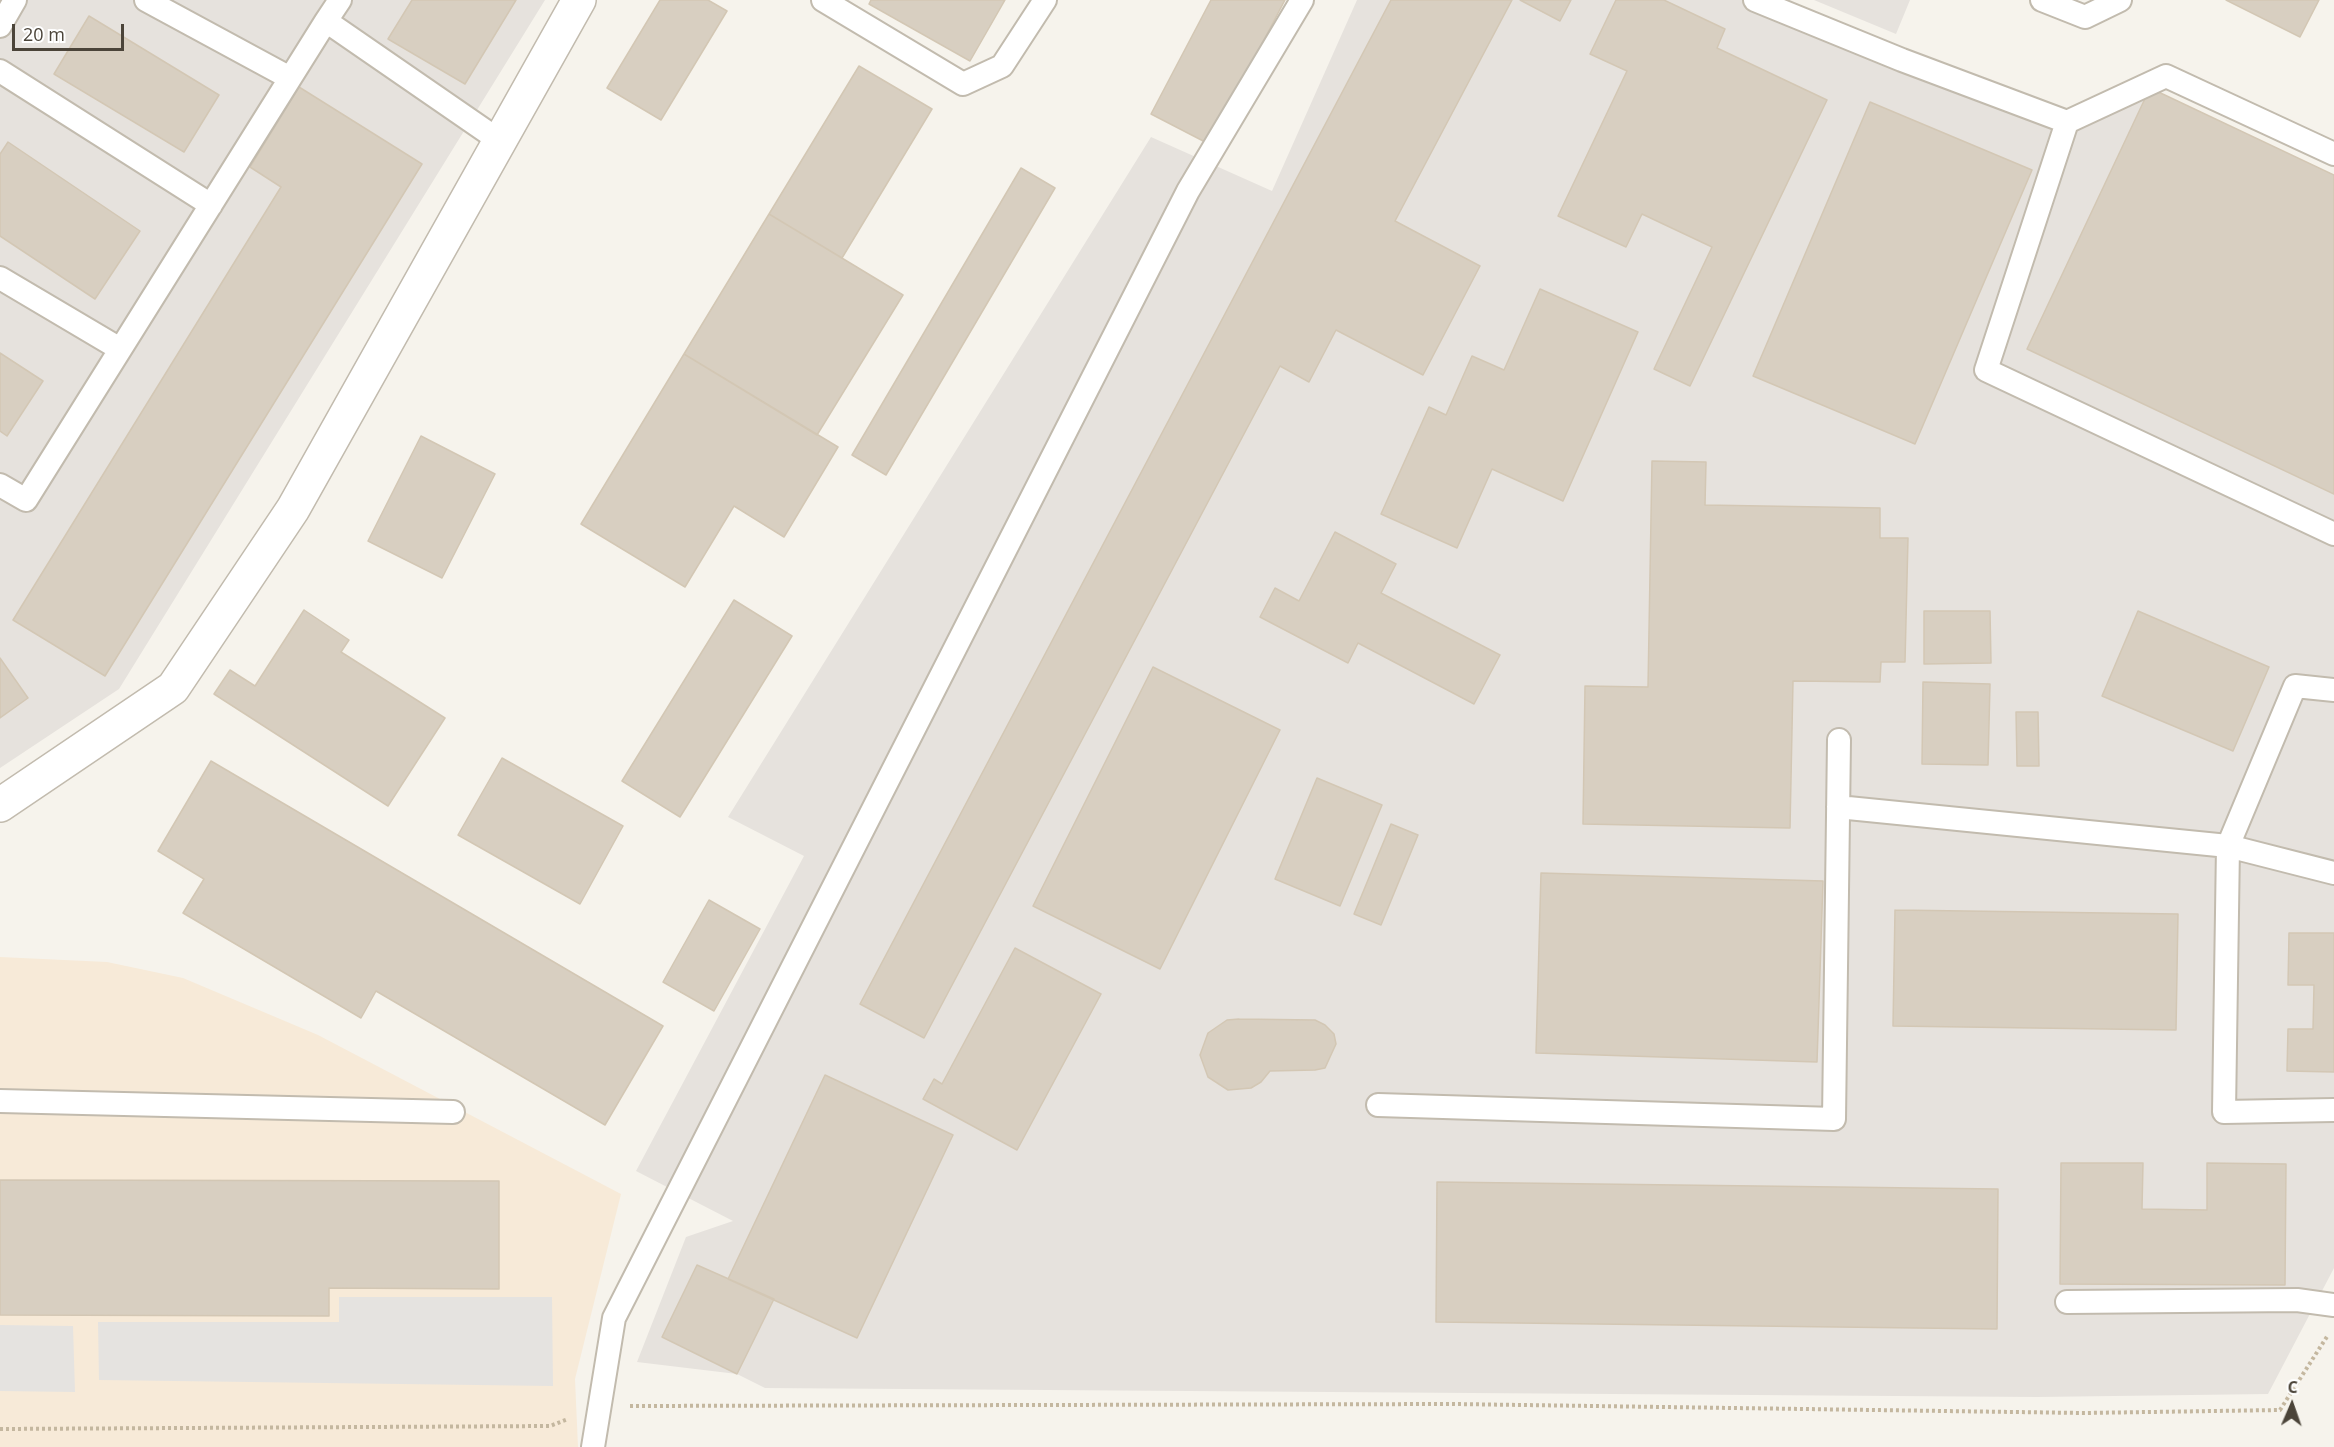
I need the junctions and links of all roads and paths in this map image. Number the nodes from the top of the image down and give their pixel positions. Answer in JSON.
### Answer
{"nodes":[{"id":1,"x":15,"y":0,"type":"edge"},
{"id":2,"x":146,"y":0,"type":"edge"},
{"id":3,"x":340,"y":0,"type":"edge"},
{"id":4,"x":579,"y":0,"type":"edge"},
{"id":5,"x":823,"y":0,"type":"edge"},
{"id":6,"x":1045,"y":0,"type":"edge"},
{"id":7,"x":1302,"y":0,"type":"edge"},
{"id":8,"x":1755,"y":0,"type":"edge"},
{"id":9,"x":2042,"y":0,"type":"edge"},
{"id":10,"x":2120,"y":0,"type":"edge"},
{"id":11,"x":326,"y":21,"type":"junction"},
{"id":12,"x":0,"y":26,"type":"edge"},
{"id":13,"x":0,"y":71,"type":"edge"},
{"id":14,"x":290,"y":78,"type":"junction"},
{"id":15,"x":2067,"y":122,"type":"junction"},
{"id":16,"x":500,"y":141,"type":"junction"},
{"id":17,"x":2334,"y":154,"type":"edge"},
{"id":18,"x":211,"y":205,"type":"junction"},
{"id":19,"x":0,"y":278,"type":"edge"},
{"id":20,"x":120,"y":349,"type":"junction"},
{"id":21,"x":0,"y":485,"type":"edge"},
{"id":22,"x":2334,"y":534,"type":"edge"},
{"id":23,"x":2334,"y":690,"type":"edge"},
{"id":24,"x":1839,"y":740,"type":"dead end"},
{"id":25,"x":0,"y":805,"type":"edge"},
{"id":26,"x":1839,"y":807,"type":"junction"},
{"id":27,"x":2228,"y":846,"type":"junction"},
{"id":28,"x":2334,"y":873,"type":"edge"},
{"id":29,"x":0,"y":1101,"type":"edge"},
{"id":30,"x":1378,"y":1105,"type":"dead end"},
{"id":31,"x":2334,"y":1110,"type":"edge"},
{"id":32,"x":453,"y":1112,"type":"dead end"},
{"id":33,"x":2067,"y":1302,"type":"dead end"},
{"id":34,"x":2334,"y":1305,"type":"edge"},
{"id":35,"x":2334,"y":1325,"type":"edge"},
{"id":36,"x":598,"y":1407,"type":"junction"},
{"id":37,"x":0,"y":1429,"type":"edge"},
{"id":38,"x":593,"y":1447,"type":"edge"}],
"edges":[{"from":1,"to":12,"type":"lane"},
{"from":2,"to":14,"type":"lane"},
{"from":3,"to":11,"type":"lane"},
{"from":4,"to":16,"type":"street"},
{"from":5,"to":6,"type":"lane"},
{"from":7,"to":36,"type":"lane"},
{"from":8,"to":15,"type":"lane"},
{"from":9,"to":10,"type":"lane"},
{"from":11,"to":14,"type":"lane"},
{"from":11,"to":16,"type":"lane"},
{"from":13,"to":18,"type":"lane"},
{"from":14,"to":18,"type":"lane"},
{"from":15,"to":17,"type":"lane"},
{"from":15,"to":22,"type":"lane"},
{"from":16,"to":25,"type":"street"},
{"from":18,"to":20,"type":"lane"},
{"from":19,"to":20,"type":"lane"},
{"from":20,"to":21,"type":"lane"},
{"from":23,"to":27,"type":"lane"},
{"from":24,"to":26,"type":"lane"},
{"from":26,"to":27,"type":"lane"},
{"from":26,"to":30,"type":"lane"},
{"from":27,"to":28,"type":"lane"},
{"from":27,"to":31,"type":"lane"},
{"from":29,"to":32,"type":"lane"},
{"from":33,"to":34,"type":"lane"},
{"from":35,"to":36,"type":"path"},
{"from":36,"to":37,"type":"path"},
{"from":36,"to":38,"type":"lane"}]}
